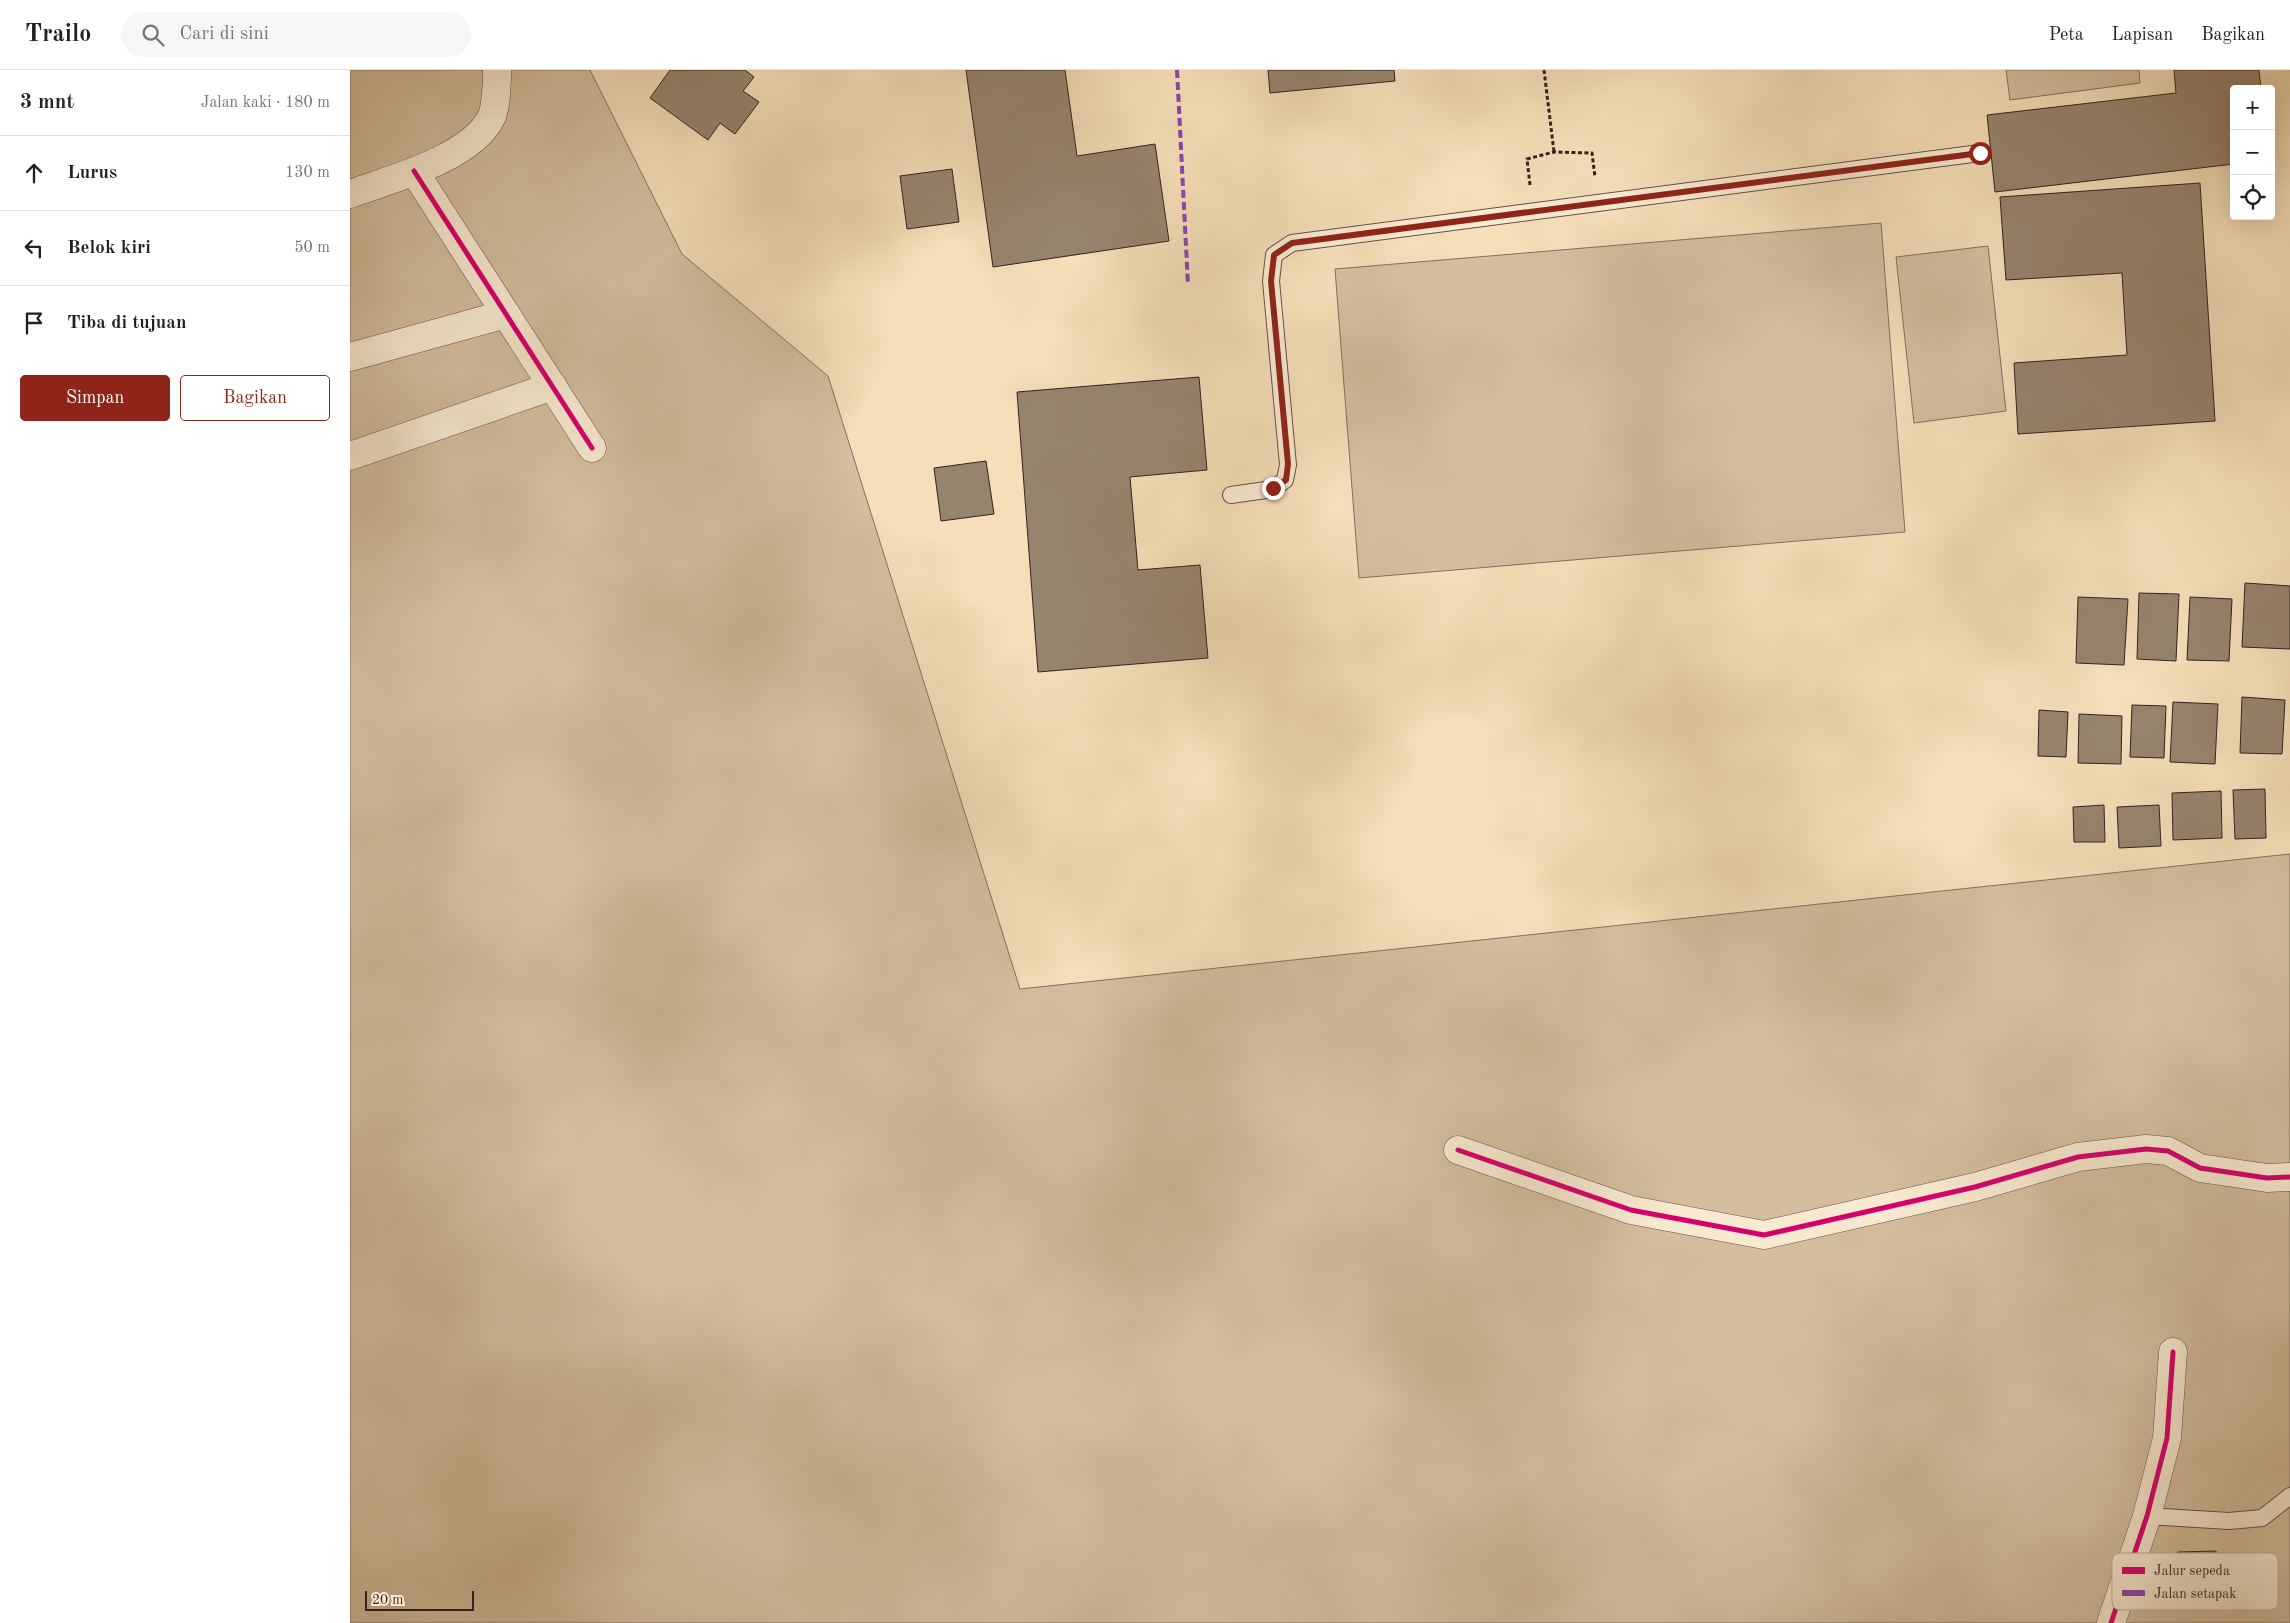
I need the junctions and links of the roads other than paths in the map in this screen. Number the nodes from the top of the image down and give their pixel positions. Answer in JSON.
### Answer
{"nodes":[{"id":1,"x":497,"y":70,"type":"edge"},
{"id":2,"x":1980,"y":153,"type":"dead end"},
{"id":3,"x":414,"y":171,"type":"junction"},
{"id":4,"x":352,"y":187,"type":"edge"},
{"id":5,"x":506,"y":314,"type":"junction"},
{"id":6,"x":350,"y":357,"type":"edge"},
{"id":7,"x":552,"y":386,"type":"junction"},
{"id":8,"x":592,"y":448,"type":"dead end"},
{"id":9,"x":350,"y":456,"type":"edge"},
{"id":10,"x":1231,"y":495,"type":"dead end"},
{"id":11,"x":1458,"y":1150,"type":"dead end"},
{"id":12,"x":2290,"y":1177,"type":"edge"},
{"id":13,"x":2173,"y":1352,"type":"dead end"},
{"id":14,"x":2290,"y":1496,"type":"edge"},
{"id":15,"x":2147,"y":1516,"type":"junction"},
{"id":16,"x":2135,"y":1553,"type":"edge"},
{"id":17,"x":2115,"y":1610,"type":"edge"},
{"id":18,"x":2111,"y":1623,"type":"edge"}],
"edges":[{"from":1,"to":3,"type":"street"},
{"from":2,"to":10,"type":"lane"},
{"from":3,"to":4,"type":"street"},
{"from":3,"to":5,"type":"street"},
{"from":5,"to":6,"type":"street"},
{"from":5,"to":7,"type":"street"},
{"from":7,"to":8,"type":"street"},
{"from":7,"to":9,"type":"street"},
{"from":11,"to":12,"type":"street"},
{"from":13,"to":15,"type":"street"},
{"from":14,"to":15,"type":"lane"},
{"from":15,"to":16,"type":"street"},
{"from":17,"to":18,"type":"street"}]}
